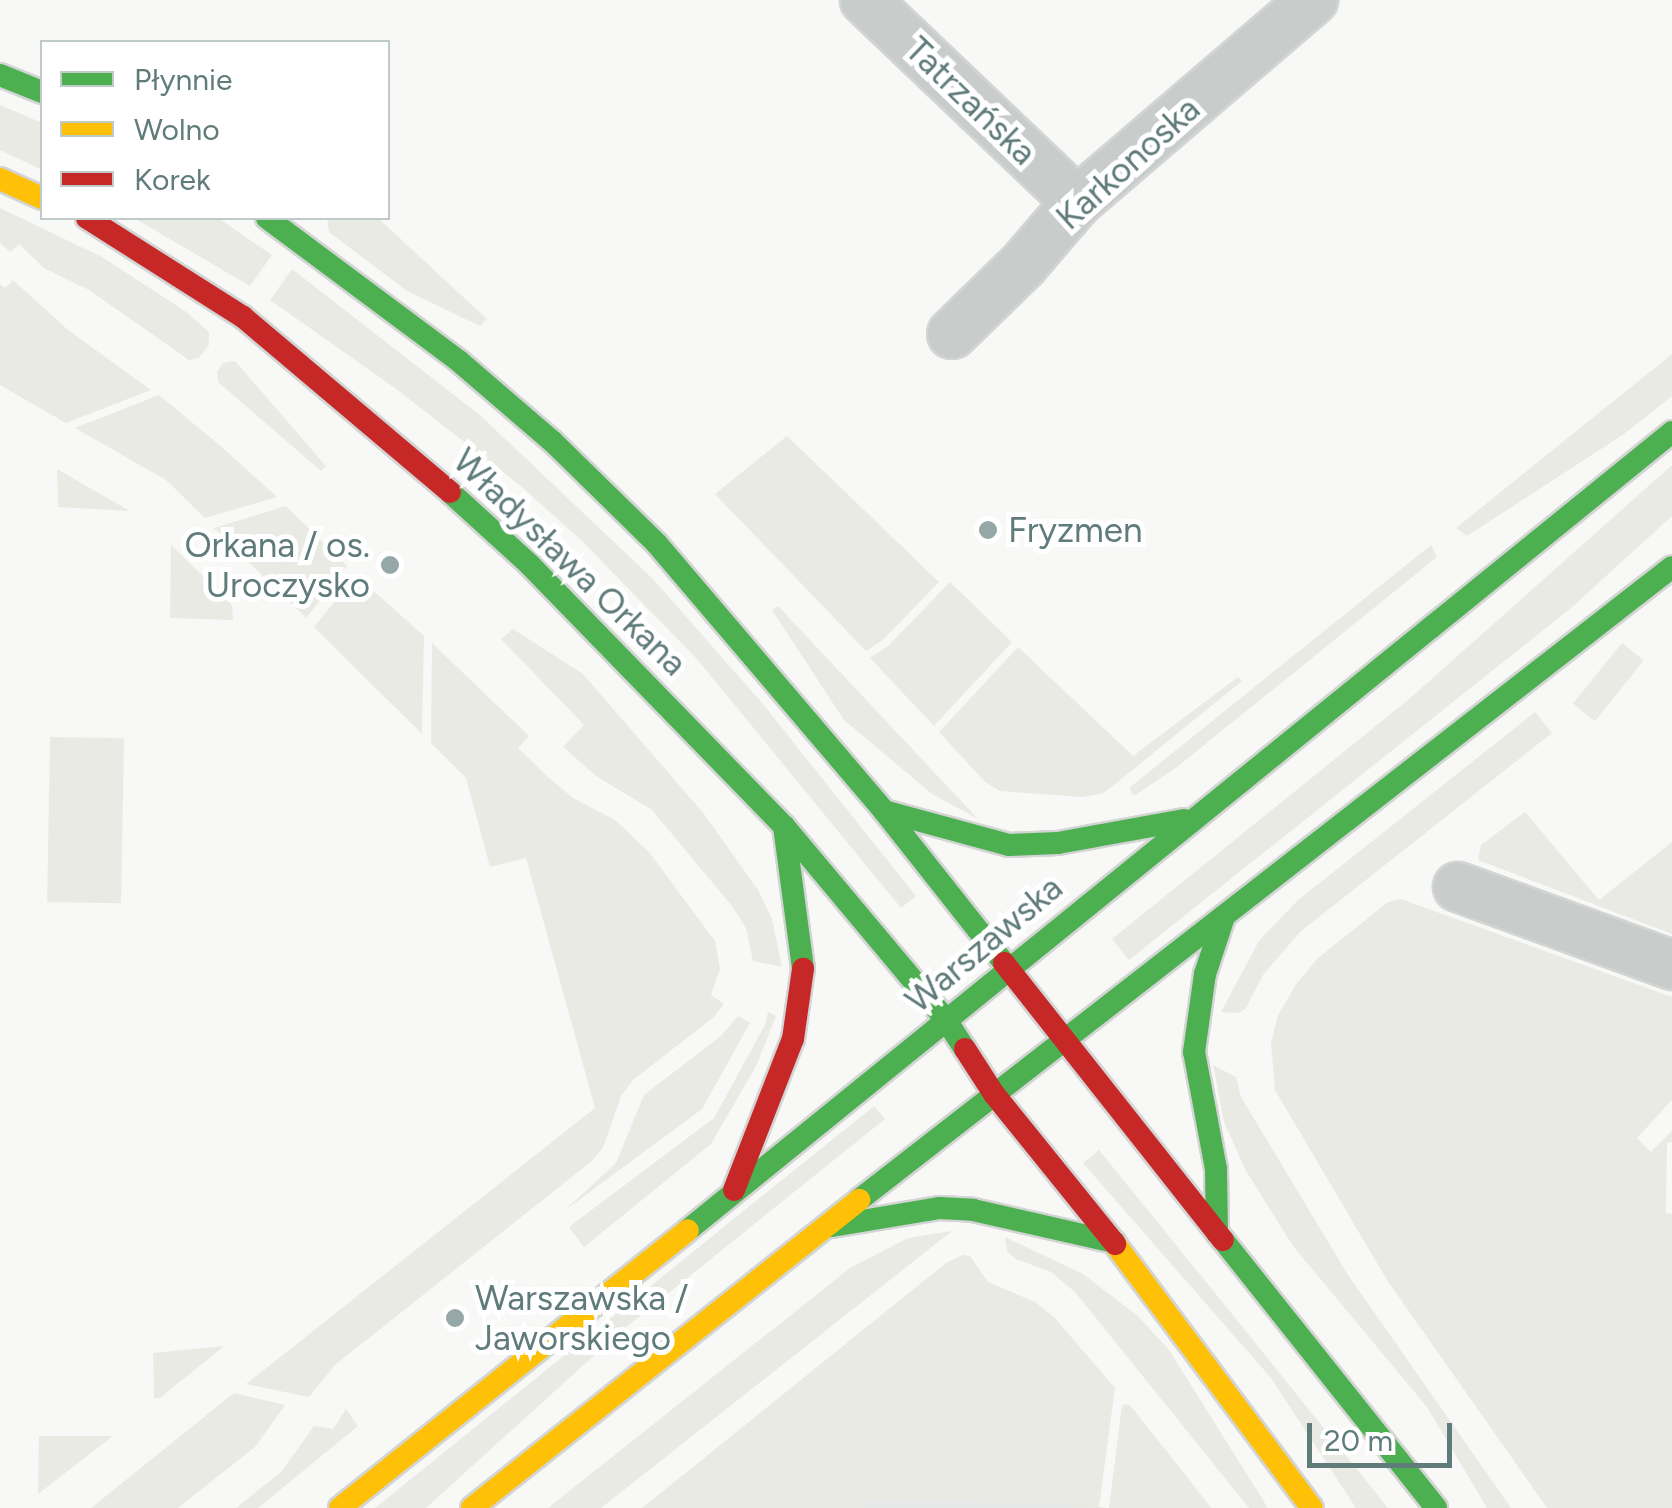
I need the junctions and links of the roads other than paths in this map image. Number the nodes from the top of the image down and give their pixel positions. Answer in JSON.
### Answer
{"nodes":[{"id":1,"x":865,"y":0,"type":"edge"},
{"id":2,"x":1313,"y":0,"type":"edge"},
{"id":3,"x":0,"y":75,"type":"edge"},
{"id":4,"x":40,"y":91,"type":"edge"},
{"id":5,"x":0,"y":179,"type":"edge"},
{"id":6,"x":40,"y":197,"type":"edge"},
{"id":7,"x":1077,"y":202,"type":"junction"},
{"id":8,"x":89,"y":220,"type":"edge"},
{"id":9,"x":269,"y":220,"type":"edge"},
{"id":10,"x":952,"y":334,"type":"dead end"},
{"id":11,"x":1672,"y":432,"type":"edge"},
{"id":12,"x":1672,"y":567,"type":"edge"},
{"id":13,"x":884,"y":811,"type":"junction"},
{"id":14,"x":1192,"y":819,"type":"junction"},
{"id":15,"x":784,"y":826,"type":"junction"},
{"id":16,"x":1458,"y":887,"type":"dead end"},
{"id":17,"x":1224,"y":917,"type":"junction"},
{"id":18,"x":1672,"y":965,"type":"edge"},
{"id":19,"x":1008,"y":970,"type":"junction"},
{"id":20,"x":946,"y":1020,"type":"junction"},
{"id":21,"x":1064,"y":1042,"type":"junction"},
{"id":22,"x":994,"y":1094,"type":"junction"},
{"id":23,"x":732,"y":1194,"type":"junction"},
{"id":24,"x":829,"y":1226,"type":"junction"},
{"id":25,"x":1217,"y":1233,"type":"junction"},
{"id":26,"x":1114,"y":1242,"type":"junction"},
{"id":27,"x":340,"y":1508,"type":"edge"},
{"id":28,"x":472,"y":1508,"type":"edge"},
{"id":29,"x":1312,"y":1508,"type":"edge"},
{"id":30,"x":1436,"y":1508,"type":"edge"}],
"edges":[{"from":1,"to":7,"type":"street","name":"Tatrzańska"},
{"from":2,"to":7,"type":"street","name":"Karkonoska"},
{"from":3,"to":4,"type":"street"},
{"from":5,"to":6,"type":"street"},
{"from":7,"to":10,"type":"street","name":"Karkonoska"},
{"from":8,"to":15,"type":"street","name":"Władysława Orkana"},
{"from":9,"to":13,"type":"street","name":"Władysława Orkana"},
{"from":11,"to":14,"type":"street","name":"Warszawska"},
{"from":12,"to":17,"type":"street"},
{"from":13,"to":14,"type":"street"},
{"from":13,"to":19,"type":"street","name":"Władysława Orkana"},
{"from":14,"to":19,"type":"street","name":"Warszawska"},
{"from":15,"to":20,"type":"street","name":"Władysława Orkana"},
{"from":15,"to":23,"type":"street"},
{"from":16,"to":18,"type":"street"},
{"from":17,"to":21,"type":"street"},
{"from":17,"to":25,"type":"street"},
{"from":19,"to":20,"type":"street","name":"Warszawska"},
{"from":19,"to":21,"type":"street","name":"Władysława Orkana"},
{"from":20,"to":22,"type":"street","name":"Władysława Orkana"},
{"from":20,"to":23,"type":"street","name":"Warszawska"},
{"from":21,"to":22,"type":"street"},
{"from":21,"to":25,"type":"street","name":"Władysława Orkana"},
{"from":22,"to":24,"type":"street"},
{"from":22,"to":26,"type":"street","name":"Władysława Orkana"},
{"from":23,"to":27,"type":"street","name":"Warszawska"},
{"from":24,"to":26,"type":"street"},
{"from":24,"to":28,"type":"street"},
{"from":25,"to":30,"type":"street","name":"Władysława Orkana"},
{"from":26,"to":29,"type":"street","name":"Władysława Orkana"}]}
